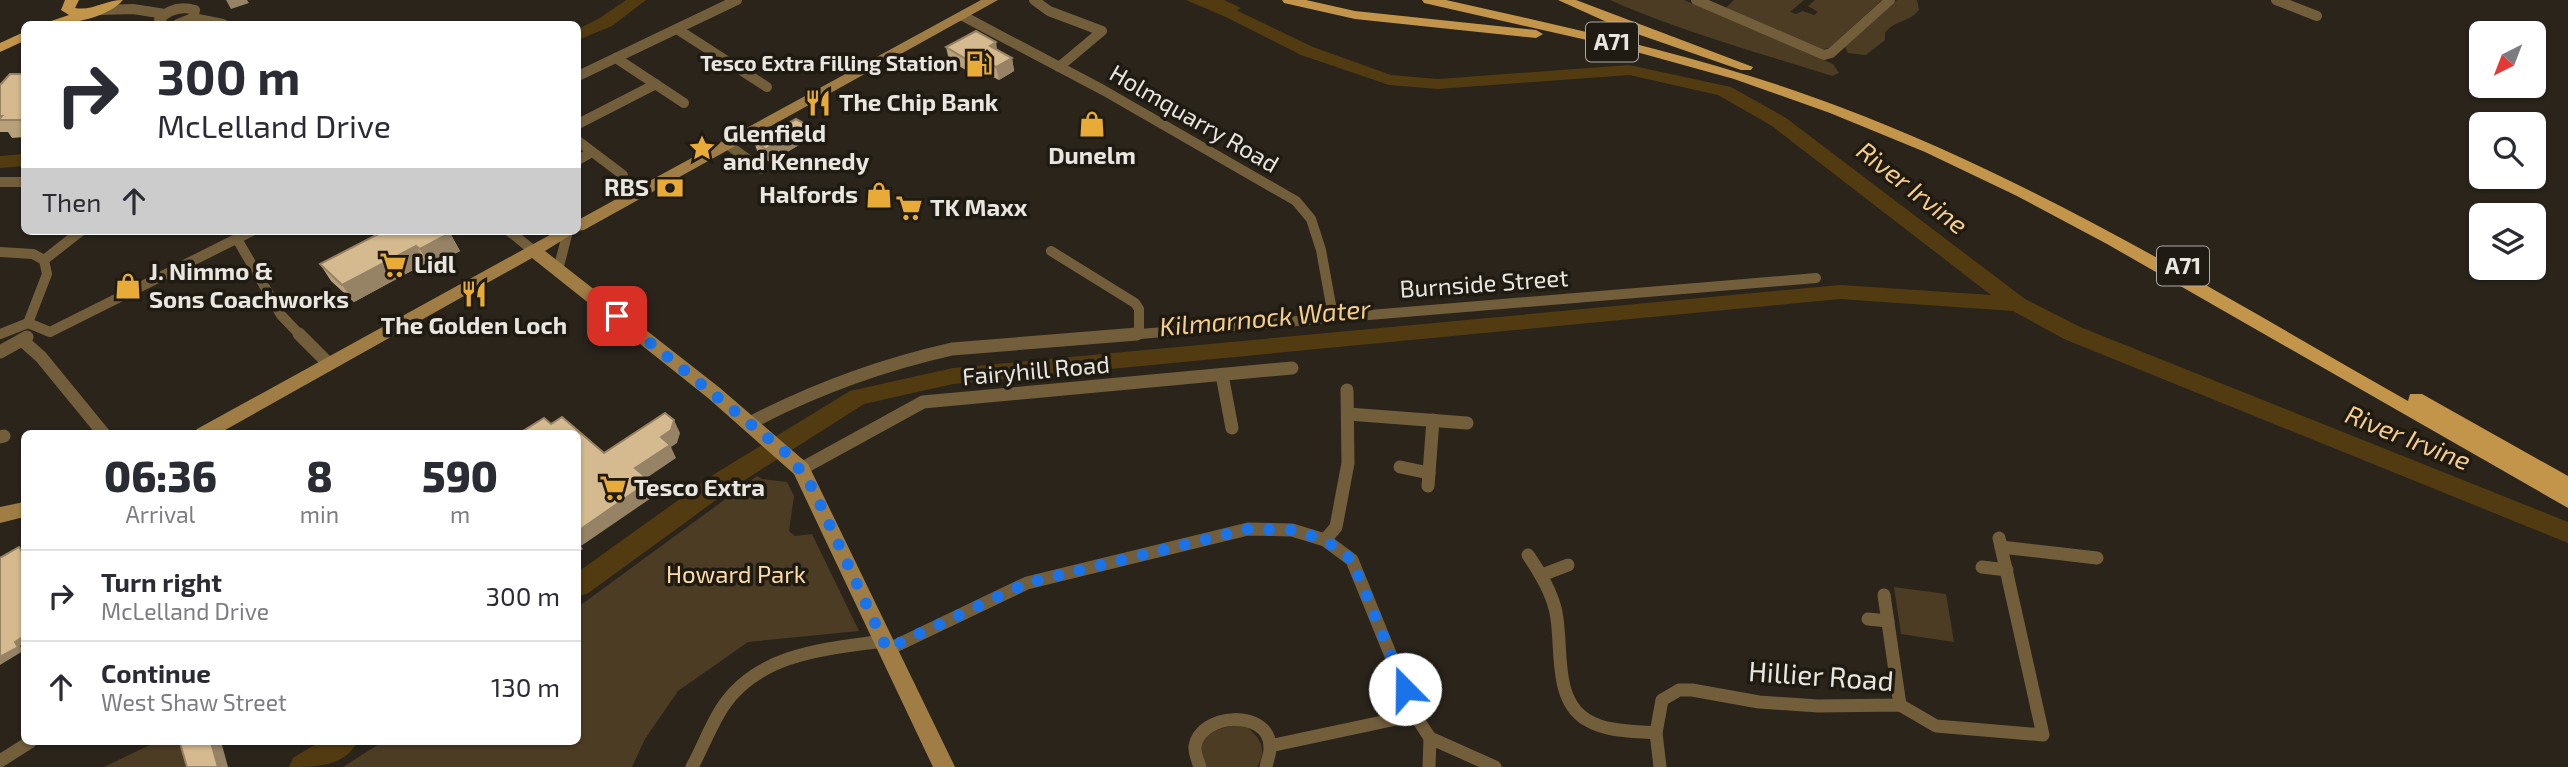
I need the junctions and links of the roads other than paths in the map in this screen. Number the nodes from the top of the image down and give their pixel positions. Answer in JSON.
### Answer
{"nodes":[{"id":1,"x":118,"y":0,"type":"edge"},
{"id":2,"x":737,"y":0,"type":"edge"},
{"id":3,"x":991,"y":0,"type":"edge"},
{"id":4,"x":1034,"y":0,"type":"edge"},
{"id":5,"x":1289,"y":0,"type":"edge"},
{"id":6,"x":1429,"y":0,"type":"edge"},
{"id":7,"x":1467,"y":0,"type":"edge"},
{"id":8,"x":1565,"y":0,"type":"edge"},
{"id":9,"x":1696,"y":0,"type":"edge"},
{"id":10,"x":1721,"y":0,"type":"edge"},
{"id":11,"x":1890,"y":0,"type":"edge"},
{"id":12,"x":2280,"y":1,"type":"edge"},
{"id":13,"x":69,"y":3,"type":"edge"},
{"id":14,"x":190,"y":4,"type":"edge"},
{"id":15,"x":1712,"y":7,"type":"junction"},
{"id":16,"x":133,"y":9,"type":"junction"},
{"id":17,"x":94,"y":11,"type":"junction"},
{"id":18,"x":963,"y":16,"type":"junction"},
{"id":19,"x":2317,"y":16,"type":"dead end"},
{"id":20,"x":193,"y":18,"type":"junction"},
{"id":21,"x":164,"y":19,"type":"edge"},
{"id":22,"x":48,"y":21,"type":"edge"},
{"id":23,"x":65,"y":21,"type":"edge"},
{"id":24,"x":186,"y":21,"type":"edge"},
{"id":25,"x":208,"y":21,"type":"edge"},
{"id":26,"x":677,"y":29,"type":"junction"},
{"id":27,"x":21,"y":38,"type":"edge"},
{"id":28,"x":0,"y":48,"type":"edge"},
{"id":29,"x":616,"y":58,"type":"junction"},
{"id":30,"x":1681,"y":59,"type":"junction"},
{"id":31,"x":1059,"y":67,"type":"junction"},
{"id":32,"x":581,"y":75,"type":"edge"},
{"id":33,"x":656,"y":84,"type":"junction"},
{"id":34,"x":1792,"y":85,"type":"junction"},
{"id":35,"x":767,"y":87,"type":"dead end"},
{"id":36,"x":684,"y":103,"type":"dead end"},
{"id":37,"x":581,"y":122,"type":"edge"},
{"id":38,"x":581,"y":143,"type":"edge"},
{"id":39,"x":727,"y":144,"type":"junction"},
{"id":40,"x":592,"y":152,"type":"junction"},
{"id":41,"x":581,"y":158,"type":"edge"},
{"id":42,"x":761,"y":169,"type":"dead end"},
{"id":43,"x":623,"y":175,"type":"dead end"},
{"id":44,"x":0,"y":182,"type":"edge"},
{"id":45,"x":21,"y":182,"type":"edge"},
{"id":46,"x":581,"y":224,"type":"edge"},
{"id":47,"x":75,"y":235,"type":"edge"},
{"id":48,"x":244,"y":235,"type":"edge"},
{"id":49,"x":514,"y":235,"type":"edge"},
{"id":50,"x":563,"y":235,"type":"edge"},
{"id":51,"x":568,"y":235,"type":"edge"},
{"id":52,"x":237,"y":239,"type":"junction"},
{"id":53,"x":1051,"y":251,"type":"dead end"},
{"id":54,"x":0,"y":252,"type":"edge"},
{"id":55,"x":535,"y":252,"type":"junction"},
{"id":56,"x":44,"y":260,"type":"junction"},
{"id":57,"x":558,"y":270,"type":"junction"},
{"id":58,"x":1816,"y":278,"type":"dead end"},
{"id":59,"x":1333,"y":316,"type":"junction"},
{"id":60,"x":28,"y":323,"type":"junction"},
{"id":61,"x":40,"y":330,"type":"junction"},
{"id":62,"x":1139,"y":333,"type":"junction"},
{"id":63,"x":0,"y":334,"type":"edge"},
{"id":64,"x":22,"y":340,"type":"junction"},
{"id":65,"x":0,"y":352,"type":"edge"},
{"id":66,"x":329,"y":364,"type":"junction"},
{"id":67,"x":1292,"y":368,"type":"dead end"},
{"id":68,"x":1222,"y":375,"type":"junction"},
{"id":69,"x":1346,"y":390,"type":"dead end"},
{"id":70,"x":1348,"y":414,"type":"junction"},
{"id":71,"x":1433,"y":420,"type":"junction"},
{"id":72,"x":1467,"y":423,"type":"dead end"},
{"id":73,"x":757,"y":428,"type":"junction"},
{"id":74,"x":1232,"y":428,"type":"dead end"},
{"id":75,"x":101,"y":430,"type":"edge"},
{"id":76,"x":210,"y":430,"type":"edge"},
{"id":77,"x":795,"y":463,"type":"junction"},
{"id":78,"x":1400,"y":467,"type":"dead end"},
{"id":79,"x":2563,"y":482,"type":"edge"},
{"id":80,"x":2568,"y":501,"type":"edge"},
{"id":81,"x":21,"y":511,"type":"edge"},
{"id":82,"x":0,"y":515,"type":"edge"},
{"id":83,"x":1325,"y":540,"type":"junction"},
{"id":84,"x":1528,"y":555,"type":"dead end"},
{"id":85,"x":2097,"y":558,"type":"dead end"},
{"id":86,"x":1568,"y":565,"type":"dead end"},
{"id":87,"x":1982,"y":567,"type":"dead end"},
{"id":88,"x":2007,"y":570,"type":"junction"},
{"id":89,"x":1542,"y":575,"type":"junction"},
{"id":90,"x":1884,"y":594,"type":"dead end"},
{"id":91,"x":1868,"y":619,"type":"dead end"},
{"id":92,"x":1888,"y":621,"type":"junction"},
{"id":93,"x":885,"y":645,"type":"junction"},
{"id":94,"x":1900,"y":705,"type":"junction"},
{"id":95,"x":1415,"y":715,"type":"junction"},
{"id":96,"x":1656,"y":733,"type":"junction"},
{"id":97,"x":1430,"y":738,"type":"junction"},
{"id":98,"x":25,"y":745,"type":"edge"},
{"id":99,"x":1270,"y":746,"type":"junction"},
{"id":100,"x":0,"y":761,"type":"edge"},
{"id":101,"x":692,"y":767,"type":"edge"},
{"id":102,"x":944,"y":767,"type":"edge"},
{"id":103,"x":1200,"y":767,"type":"edge"},
{"id":104,"x":1266,"y":767,"type":"edge"},
{"id":105,"x":1429,"y":767,"type":"edge"},
{"id":106,"x":1495,"y":767,"type":"edge"},
{"id":107,"x":1660,"y":767,"type":"edge"}],
"edges":[{"from":1,"to":16,"type":"street"},
{"from":1,"to":17,"type":"main road"},
{"from":2,"to":26,"type":"street"},
{"from":3,"to":18,"type":"main road"},
{"from":4,"to":31,"type":"street"},
{"from":5,"to":30,"type":"main road"},
{"from":6,"to":30,"type":"main road","number":"A71"},
{"from":7,"to":34,"type":"main road","number":"A71"},
{"from":8,"to":34,"type":"main road"},
{"from":9,"to":15,"type":"street"},
{"from":10,"to":15,"type":"street"},
{"from":11,"to":15,"type":"street"},
{"from":12,"to":19,"type":"street"},
{"from":13,"to":17,"type":"main road"},
{"from":13,"to":22,"type":"main road"},
{"from":14,"to":20,"type":"street"},
{"from":14,"to":21,"type":"street"},
{"from":16,"to":17,"type":"street"},
{"from":16,"to":21,"type":"street"},
{"from":17,"to":23,"type":"main road"},
{"from":18,"to":31,"type":"street","name":"Holmquarry Road"},
{"from":18,"to":39,"type":"main road"},
{"from":20,"to":24,"type":"street"},
{"from":20,"to":25,"type":"street"},
{"from":26,"to":29,"type":"street"},
{"from":26,"to":35,"type":"street"},
{"from":27,"to":28,"type":"main road"},
{"from":29,"to":32,"type":"street"},
{"from":29,"to":33,"type":"street"},
{"from":30,"to":80,"type":"main road","number":"A71"},
{"from":31,"to":59,"type":"street","name":"Holmquarry Road"},
{"from":33,"to":36,"type":"street"},
{"from":33,"to":37,"type":"street"},
{"from":34,"to":79,"type":"main road","number":"A71"},
{"from":38,"to":40,"type":"street"},
{"from":39,"to":42,"type":"street"},
{"from":39,"to":46,"type":"main road"},
{"from":40,"to":41,"type":"street"},
{"from":40,"to":43,"type":"street"},
{"from":44,"to":45,"type":"street"},
{"from":47,"to":56,"type":"street"},
{"from":48,"to":52,"type":"street"},
{"from":49,"to":55,"type":"street"},
{"from":50,"to":55,"type":"main road"},
{"from":51,"to":57,"type":"street"},
{"from":52,"to":61,"type":"street"},
{"from":52,"to":66,"type":"street"},
{"from":53,"to":62,"type":"street"},
{"from":54,"to":56,"type":"street"},
{"from":55,"to":57,"type":"main road"},
{"from":55,"to":66,"type":"main road"},
{"from":56,"to":60,"type":"street"},
{"from":57,"to":73,"type":"main road"},
{"from":58,"to":59,"type":"street","name":"Burnside Street"},
{"from":59,"to":62,"type":"street","name":"Burnside Street"},
{"from":60,"to":61,"type":"street"},
{"from":60,"to":63,"type":"street"},
{"from":61,"to":64,"type":"street"},
{"from":62,"to":73,"type":"street","name":"Burnside Street"},
{"from":64,"to":65,"type":"street"},
{"from":64,"to":75,"type":"street"},
{"from":66,"to":76,"type":"main road"},
{"from":67,"to":68,"type":"street","name":"Fairyhill Road"},
{"from":68,"to":74,"type":"street"},
{"from":68,"to":77,"type":"street","name":"Fairyhill Road"},
{"from":69,"to":70,"type":"street"},
{"from":70,"to":71,"type":"street"},
{"from":70,"to":83,"type":"street"},
{"from":71,"to":72,"type":"street"},
{"from":71,"to":78,"type":"street"},
{"from":73,"to":77,"type":"main road"},
{"from":77,"to":93,"type":"main road"},
{"from":81,"to":82,"type":"main road"},
{"from":83,"to":93,"type":"street"},
{"from":83,"to":95,"type":"street"},
{"from":84,"to":89,"type":"street"},
{"from":85,"to":88,"type":"street","name":"Hillier Road"},
{"from":86,"to":89,"type":"street"},
{"from":87,"to":88,"type":"street"},
{"from":88,"to":94,"type":"street","name":"Hillier Road"},
{"from":89,"to":96,"type":"street"},
{"from":90,"to":92,"type":"street"},
{"from":91,"to":92,"type":"street"},
{"from":92,"to":94,"type":"street"},
{"from":93,"to":101,"type":"street"},
{"from":93,"to":102,"type":"main road"},
{"from":94,"to":96,"type":"street","name":"Hillier Road"},
{"from":95,"to":97,"type":"street"},
{"from":95,"to":99,"type":"street"},
{"from":96,"to":107,"type":"street","name":"Hillier Road"},
{"from":97,"to":105,"type":"street"},
{"from":97,"to":106,"type":"street"},
{"from":98,"to":100,"type":"street"},
{"from":99,"to":103,"type":"street"},
{"from":99,"to":104,"type":"street"}]}
